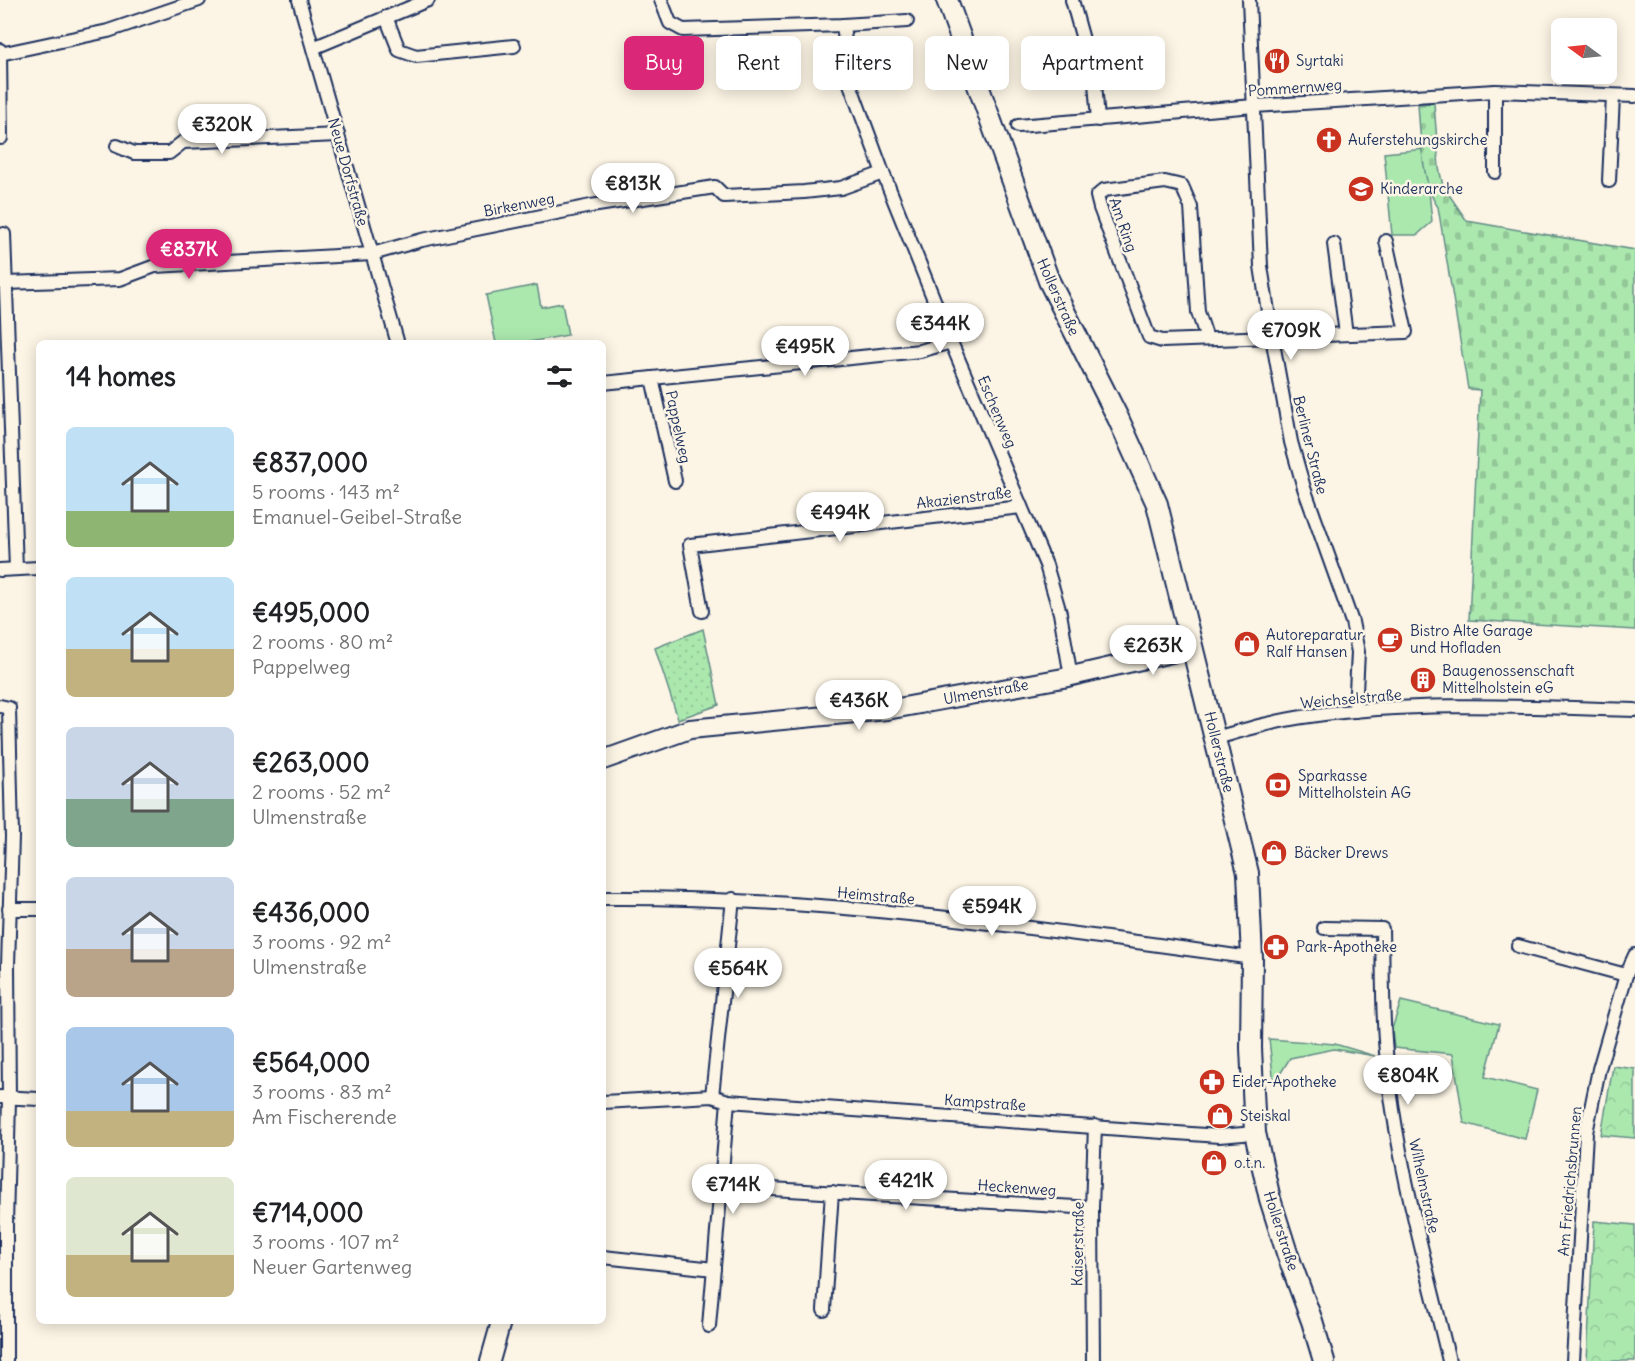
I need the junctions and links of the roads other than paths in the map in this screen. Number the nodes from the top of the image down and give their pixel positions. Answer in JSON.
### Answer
{"nodes":[{"id":1,"x":199,"y":0,"type":"edge"},
{"id":2,"x":299,"y":0,"type":"edge"},
{"id":3,"x":428,"y":0,"type":"edge"},
{"id":4,"x":661,"y":0,"type":"edge"},
{"id":5,"x":947,"y":0,"type":"edge"},
{"id":6,"x":1072,"y":0,"type":"edge"},
{"id":7,"x":1249,"y":0,"type":"edge"},
{"id":8,"x":170,"y":5,"type":"edge"},
{"id":9,"x":386,"y":17,"type":"junction"},
{"id":10,"x":907,"y":21,"type":"dead end"},
{"id":11,"x":843,"y":25,"type":"junction"},
{"id":12,"x":514,"y":46,"type":"dead end"},
{"id":13,"x":313,"y":48,"type":"junction"},
{"id":14,"x":0,"y":52,"type":"edge"},
{"id":15,"x":1495,"y":91,"type":"junction"},
{"id":16,"x":1613,"y":96,"type":"junction"},
{"id":17,"x":1635,"y":96,"type":"edge"},
{"id":18,"x":1254,"y":106,"type":"junction"},
{"id":19,"x":1098,"y":120,"type":"junction"},
{"id":20,"x":1018,"y":126,"type":"dead end"},
{"id":21,"x":338,"y":135,"type":"junction"},
{"id":22,"x":1,"y":138,"type":"edge"},
{"id":23,"x":117,"y":146,"type":"dead end"},
{"id":24,"x":1495,"y":172,"type":"dead end"},
{"id":25,"x":883,"y":173,"type":"junction"},
{"id":26,"x":1609,"y":181,"type":"dead end"},
{"id":27,"x":4,"y":234,"type":"dead end"},
{"id":28,"x":1386,"y":242,"type":"dead end"},
{"id":29,"x":1334,"y":244,"type":"dead end"},
{"id":30,"x":372,"y":254,"type":"junction"},
{"id":31,"x":6,"y":283,"type":"junction"},
{"id":32,"x":1346,"y":334,"type":"junction"},
{"id":33,"x":1272,"y":337,"type":"junction"},
{"id":34,"x":1207,"y":339,"type":"junction"},
{"id":35,"x":397,"y":340,"type":"edge"},
{"id":36,"x":951,"y":342,"type":"junction"},
{"id":37,"x":652,"y":378,"type":"junction"},
{"id":38,"x":606,"y":383,"type":"edge"},
{"id":39,"x":675,"y":481,"type":"dead end"},
{"id":40,"x":1021,"y":507,"type":"junction"},
{"id":41,"x":36,"y":568,"type":"edge"},
{"id":42,"x":16,"y":569,"type":"junction"},
{"id":43,"x":0,"y":570,"type":"edge"},
{"id":44,"x":702,"y":611,"type":"dead end"},
{"id":45,"x":1193,"y":648,"type":"junction"},
{"id":46,"x":1071,"y":677,"type":"junction"},
{"id":47,"x":5,"y":707,"type":"edge"},
{"id":48,"x":1635,"y":710,"type":"edge"},
{"id":49,"x":1355,"y":711,"type":"junction"},
{"id":50,"x":1216,"y":738,"type":"junction"},
{"id":51,"x":606,"y":759,"type":"edge"},
{"id":52,"x":6,"y":836,"type":"edge"},
{"id":53,"x":606,"y":898,"type":"edge"},
{"id":54,"x":733,"y":899,"type":"junction"},
{"id":55,"x":9,"y":909,"type":"junction"},
{"id":56,"x":36,"y":909,"type":"edge"},
{"id":57,"x":1324,"y":928,"type":"dead end"},
{"id":58,"x":1518,"y":946,"type":"dead end"},
{"id":59,"x":1635,"y":955,"type":"edge"},
{"id":60,"x":1252,"y":958,"type":"junction"},
{"id":61,"x":4,"y":965,"type":"edge"},
{"id":62,"x":1626,"y":975,"type":"junction"},
{"id":63,"x":712,"y":1096,"type":"junction"},
{"id":64,"x":5,"y":1098,"type":"edge"},
{"id":65,"x":36,"y":1099,"type":"edge"},
{"id":66,"x":728,"y":1101,"type":"junction"},
{"id":67,"x":606,"y":1102,"type":"edge"},
{"id":68,"x":1095,"y":1126,"type":"junction"},
{"id":69,"x":1255,"y":1133,"type":"junction"},
{"id":70,"x":721,"y":1186,"type":"junction"},
{"id":71,"x":831,"y":1192,"type":"junction"},
{"id":72,"x":1092,"y":1208,"type":"junction"},
{"id":73,"x":606,"y":1257,"type":"edge"},
{"id":74,"x":714,"y":1269,"type":"junction"},
{"id":75,"x":824,"y":1310,"type":"dead end"},
{"id":76,"x":500,"y":1324,"type":"edge"},
{"id":77,"x":709,"y":1326,"type":"dead end"},
{"id":78,"x":6,"y":1361,"type":"edge"},
{"id":79,"x":490,"y":1361,"type":"edge"},
{"id":80,"x":1093,"y":1361,"type":"edge"},
{"id":81,"x":1324,"y":1361,"type":"edge"},
{"id":82,"x":1449,"y":1361,"type":"edge"},
{"id":83,"x":1573,"y":1361,"type":"edge"}],
"edges":[{"from":1,"to":8,"type":"street"},
{"from":2,"to":13,"type":"street","name":"Neue Dorfstraße"},
{"from":3,"to":9,"type":"street"},
{"from":4,"to":11,"type":"street"},
{"from":5,"to":45,"type":"main road","name":"Hollerstraße"},
{"from":6,"to":19,"type":"street"},
{"from":7,"to":18,"type":"street","name":"Berliner Straße"},
{"from":8,"to":14,"type":"street"},
{"from":9,"to":12,"type":"street"},
{"from":9,"to":13,"type":"street"},
{"from":10,"to":11,"type":"street"},
{"from":11,"to":25,"type":"street","name":"Eschenweg"},
{"from":13,"to":21,"type":"street","name":"Neue Dorfstraße"},
{"from":14,"to":22,"type":"street"},
{"from":15,"to":16,"type":"street","name":"Pommernweg"},
{"from":15,"to":18,"type":"street","name":"Pommernweg"},
{"from":15,"to":24,"type":"street"},
{"from":16,"to":17,"type":"street","name":"Pommernweg"},
{"from":16,"to":26,"type":"street"},
{"from":18,"to":19,"type":"street","name":"Pommernweg"},
{"from":18,"to":33,"type":"street","name":"Berliner Straße"},
{"from":19,"to":20,"type":"street","name":"Pommernweg"},
{"from":21,"to":23,"type":"street"},
{"from":21,"to":30,"type":"street","name":"Neue Dorfstraße"},
{"from":25,"to":30,"type":"street","name":"Birkenweg"},
{"from":25,"to":36,"type":"street","name":"Eschenweg"},
{"from":27,"to":31,"type":"street"},
{"from":28,"to":32,"type":"street","name":"Am Ring"},
{"from":29,"to":32,"type":"street"},
{"from":30,"to":31,"type":"street"},
{"from":30,"to":35,"type":"street","name":"Neue Dorfstraße"},
{"from":31,"to":42,"type":"street"},
{"from":32,"to":33,"type":"street","name":"Am Ring"},
{"from":33,"to":34,"type":"street","name":"Am Ring"},
{"from":33,"to":49,"type":"street","name":"Berliner Straße"},
{"from":34,"to":34,"type":"street","name":"Am Ring"},
{"from":36,"to":37,"type":"street","name":"Pappelweg"},
{"from":36,"to":40,"type":"street","name":"Eschenweg"},
{"from":37,"to":38,"type":"street","name":"Pappelweg"},
{"from":37,"to":39,"type":"street","name":"Pappelweg"},
{"from":40,"to":44,"type":"street","name":"Akazienstraße"},
{"from":40,"to":46,"type":"street","name":"Eschenweg"},
{"from":41,"to":42,"type":"street"},
{"from":42,"to":43,"type":"street"},
{"from":45,"to":46,"type":"street","name":"Ulmenstraße"},
{"from":45,"to":50,"type":"main road","name":"Hollerstraße"},
{"from":46,"to":51,"type":"street","name":"Ulmenstraße"},
{"from":47,"to":52,"type":"street"},
{"from":48,"to":49,"type":"street","name":"Weichselstraße"},
{"from":49,"to":50,"type":"street","name":"Weichselstraße"},
{"from":50,"to":60,"type":"main road","name":"Hollerstraße"},
{"from":52,"to":55,"type":"street"},
{"from":53,"to":54,"type":"street","name":"Heimstraße"},
{"from":54,"to":60,"type":"street","name":"Heimstraße"},
{"from":54,"to":63,"type":"street"},
{"from":55,"to":56,"type":"street"},
{"from":55,"to":61,"type":"street"},
{"from":57,"to":82,"type":"street","name":"Wilhelmstraße"},
{"from":58,"to":62,"type":"street"},
{"from":59,"to":62,"type":"street","name":"Am Friedrichsbrunnen"},
{"from":60,"to":69,"type":"main road","name":"Hollerstraße"},
{"from":61,"to":64,"type":"street"},
{"from":62,"to":83,"type":"street","name":"Am Friedrichsbrunnen"},
{"from":63,"to":66,"type":"street","name":"Kampstraße"},
{"from":63,"to":67,"type":"street"},
{"from":64,"to":65,"type":"street"},
{"from":64,"to":78,"type":"street"},
{"from":66,"to":68,"type":"street","name":"Kampstraße"},
{"from":66,"to":70,"type":"street"},
{"from":68,"to":69,"type":"street","name":"Kampstraße"},
{"from":68,"to":72,"type":"street","name":"Kaiserstraße"},
{"from":69,"to":81,"type":"main road","name":"Hollerstraße"},
{"from":70,"to":71,"type":"street","name":"Heckenweg"},
{"from":70,"to":74,"type":"street"},
{"from":71,"to":72,"type":"street","name":"Heckenweg"},
{"from":71,"to":75,"type":"street"},
{"from":72,"to":80,"type":"street","name":"Kaiserstraße"},
{"from":73,"to":74,"type":"street"},
{"from":74,"to":77,"type":"street"},
{"from":76,"to":79,"type":"street"}]}
